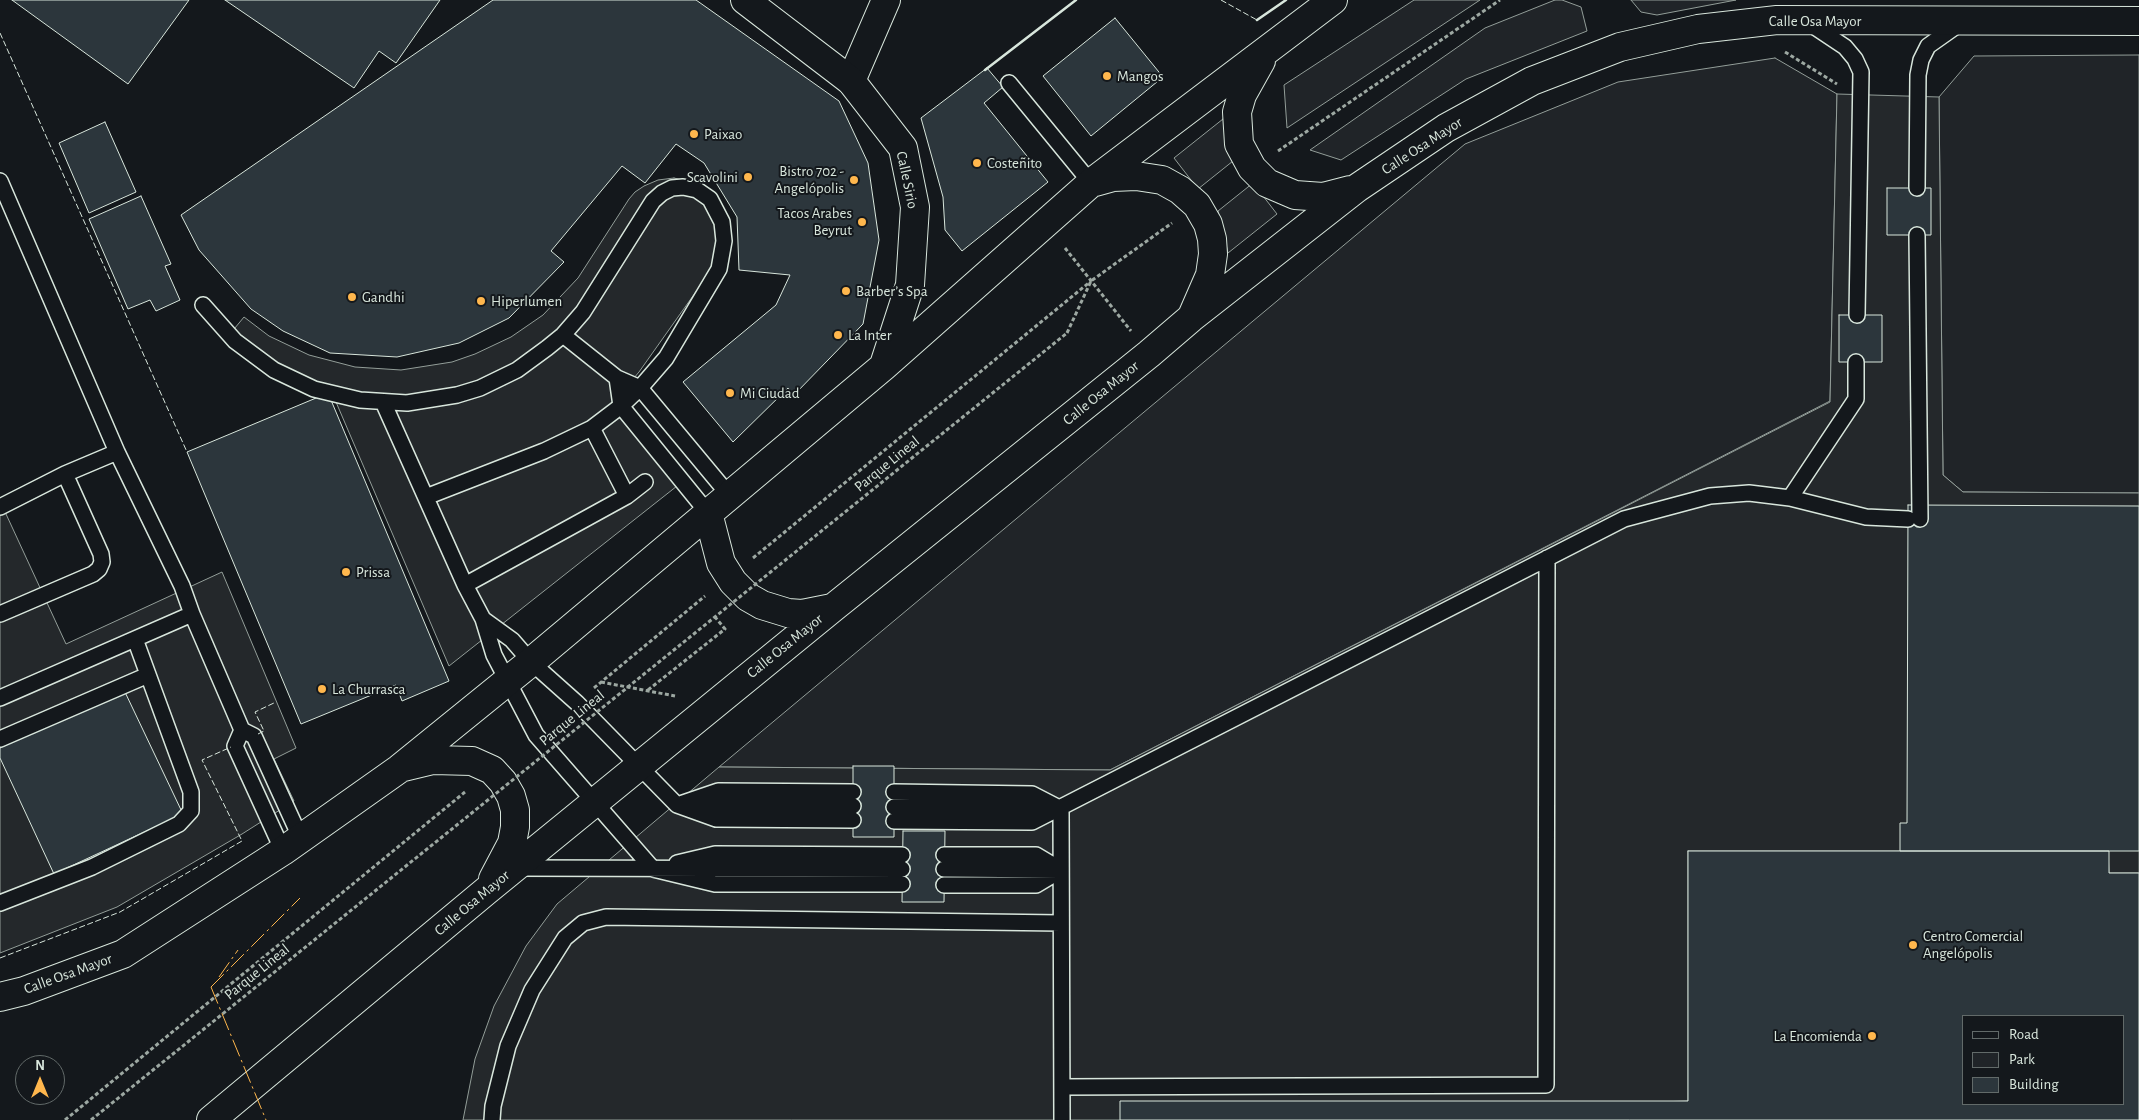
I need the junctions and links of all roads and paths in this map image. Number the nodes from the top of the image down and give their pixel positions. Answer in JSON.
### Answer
{"nodes":[{"id":1,"x":745,"y":0,"type":"edge"},
{"id":2,"x":886,"y":0,"type":"edge"},
{"id":3,"x":1333,"y":0,"type":"edge"},
{"id":4,"x":1806,"y":21,"type":"junction"},
{"id":5,"x":2139,"y":21,"type":"edge"},
{"id":6,"x":1963,"y":22,"type":"junction"},
{"id":7,"x":1271,"y":47,"type":"junction"},
{"id":8,"x":851,"y":81,"type":"junction"},
{"id":9,"x":1009,"y":83,"type":"dead end"},
{"id":10,"x":0,"y":181,"type":"edge"},
{"id":11,"x":1091,"y":183,"type":"junction"},
{"id":12,"x":1357,"y":188,"type":"junction"},
{"id":13,"x":1917,"y":188,"type":"dead end"},
{"id":14,"x":1046,"y":223,"type":"junction"},
{"id":15,"x":1917,"y":235,"type":"dead end"},
{"id":16,"x":204,"y":305,"type":"dead end"},
{"id":17,"x":1857,"y":315,"type":"dead end"},
{"id":18,"x":1191,"y":318,"type":"junction"},
{"id":19,"x":1067,"y":334,"type":"dead end"},
{"id":20,"x":562,"y":335,"type":"junction"},
{"id":21,"x":1149,"y":354,"type":"junction"},
{"id":22,"x":1856,"y":362,"type":"dead end"},
{"id":23,"x":884,"y":366,"type":"junction"},
{"id":24,"x":617,"y":378,"type":"junction"},
{"id":25,"x":640,"y":388,"type":"junction"},
{"id":26,"x":383,"y":402,"type":"junction"},
{"id":27,"x":621,"y":406,"type":"junction"},
{"id":28,"x":592,"y":428,"type":"junction"},
{"id":29,"x":118,"y":452,"type":"junction"},
{"id":30,"x":65,"y":474,"type":"junction"},
{"id":31,"x":645,"y":482,"type":"dead end"},
{"id":32,"x":729,"y":495,"type":"junction"},
{"id":33,"x":627,"y":496,"type":"junction"},
{"id":34,"x":426,"y":497,"type":"junction"},
{"id":35,"x":1790,"y":498,"type":"junction"},
{"id":36,"x":0,"y":507,"type":"edge"},
{"id":37,"x":708,"y":513,"type":"junction"},
{"id":38,"x":1547,"y":558,"type":"junction"},
{"id":39,"x":465,"y":585,"type":"junction"},
{"id":40,"x":834,"y":607,"type":"junction"},
{"id":41,"x":0,"y":614,"type":"edge"},
{"id":42,"x":192,"y":614,"type":"junction"},
{"id":43,"x":715,"y":617,"type":"junction"},
{"id":44,"x":483,"y":619,"type":"junction"},
{"id":45,"x":135,"y":639,"type":"junction"},
{"id":46,"x":531,"y":662,"type":"junction"},
{"id":47,"x":148,"y":676,"type":"junction"},
{"id":48,"x":508,"y":680,"type":"junction"},
{"id":49,"x":648,"y":691,"type":"dead end"},
{"id":50,"x":0,"y":698,"type":"edge"},
{"id":51,"x":242,"y":730,"type":"junction"},
{"id":52,"x":0,"y":739,"type":"edge"},
{"id":53,"x":640,"y":766,"type":"junction"},
{"id":54,"x":399,"y":769,"type":"junction"},
{"id":55,"x":595,"y":803,"type":"junction"},
{"id":56,"x":677,"y":805,"type":"junction"},
{"id":57,"x":1061,"y":809,"type":"junction"},
{"id":58,"x":292,"y":845,"type":"junction"},
{"id":59,"x":944,"y":862,"type":"dead end"},
{"id":60,"x":514,"y":868,"type":"junction"},
{"id":61,"x":653,"y":869,"type":"junction"},
{"id":62,"x":902,"y":869,"type":"dead end"},
{"id":63,"x":1061,"y":870,"type":"junction"},
{"id":64,"x":944,"y":885,"type":"dead end"},
{"id":65,"x":486,"y":891,"type":"junction"},
{"id":66,"x":0,"y":904,"type":"edge"},
{"id":67,"x":1061,"y":923,"type":"junction"},
{"id":68,"x":0,"y":997,"type":"edge"},
{"id":69,"x":1062,"y":1087,"type":"junction"},
{"id":70,"x":248,"y":1090,"type":"junction"},
{"id":71,"x":91,"y":1120,"type":"edge"},
{"id":72,"x":211,"y":1120,"type":"edge"},
{"id":73,"x":242,"y":1120,"type":"edge"},
{"id":74,"x":492,"y":1120,"type":"edge"},
{"id":75,"x":1062,"y":1120,"type":"edge"}],
"edges":[{"from":1,"to":8,"type":"street","name":"Calle Sirio"},
{"from":2,"to":8,"type":"street"},
{"from":3,"to":7,"type":"street","name":"Calle Osa Mayor"},
{"from":4,"to":6,"type":"street","name":"Calle Osa Mayor"},
{"from":4,"to":12,"type":"street","name":"Calle Osa Mayor"},
{"from":4,"to":17,"type":"lane"},
{"from":5,"to":6,"type":"street","name":"Calle Osa Mayor"},
{"from":6,"to":13,"type":"lane"},
{"from":7,"to":11,"type":"street","name":"Calle Osa Mayor"},
{"from":7,"to":12,"type":"street"},
{"from":8,"to":23,"type":"street","name":"Calle Sirio"},
{"from":9,"to":11,"type":"lane"},
{"from":10,"to":29,"type":"lane"},
{"from":11,"to":14,"type":"street","name":"Calle Osa Mayor"},
{"from":11,"to":18,"type":"street"},
{"from":12,"to":18,"type":"street","name":"Calle Osa Mayor"},
{"from":14,"to":21,"type":"path"},
{"from":14,"to":23,"type":"street","name":"Calle Osa Mayor"},
{"from":15,"to":35,"type":"lane"},
{"from":16,"to":26,"type":"lane"},
{"from":18,"to":21,"type":"street","name":"Calle Osa Mayor"},
{"from":19,"to":43,"type":"path","name":"Parque Lineal","bridge":true},
{"from":20,"to":24,"type":"lane"},
{"from":20,"to":25,"type":"lane"},
{"from":20,"to":26,"type":"lane"},
{"from":21,"to":40,"type":"street","name":"Calle Osa Mayor"},
{"from":22,"to":35,"type":"lane"},
{"from":23,"to":32,"type":"street","name":"Calle Osa Mayor"},
{"from":24,"to":25,"type":"lane"},
{"from":24,"to":27,"type":"lane"},
{"from":25,"to":27,"type":"lane"},
{"from":25,"to":32,"type":"lane"},
{"from":26,"to":34,"type":"lane"},
{"from":27,"to":28,"type":"lane"},
{"from":27,"to":37,"type":"lane"},
{"from":28,"to":33,"type":"lane"},
{"from":28,"to":34,"type":"lane"},
{"from":29,"to":30,"type":"lane"},
{"from":29,"to":42,"type":"lane"},
{"from":30,"to":36,"type":"lane"},
{"from":30,"to":41,"type":"lane"},
{"from":31,"to":33,"type":"lane"},
{"from":32,"to":37,"type":"street","name":"Calle Osa Mayor"},
{"from":33,"to":39,"type":"lane"},
{"from":34,"to":39,"type":"lane"},
{"from":35,"to":38,"type":"lane"},
{"from":37,"to":40,"type":"street"},
{"from":37,"to":46,"type":"street","name":"Calle Osa Mayor"},
{"from":38,"to":57,"type":"lane"},
{"from":38,"to":69,"type":"lane"},
{"from":39,"to":44,"type":"lane"},
{"from":40,"to":53,"type":"street","name":"Calle Osa Mayor"},
{"from":42,"to":45,"type":"lane"},
{"from":42,"to":51,"type":"lane"},
{"from":43,"to":49,"type":"path"},
{"from":43,"to":71,"type":"path","name":"Parque Lineal","bridge":true},
{"from":44,"to":46,"type":"lane"},
{"from":44,"to":48,"type":"lane"},
{"from":45,"to":47,"type":"lane"},
{"from":45,"to":50,"type":"lane"},
{"from":46,"to":48,"type":"street","name":"Calle Osa Mayor"},
{"from":46,"to":53,"type":"lane"},
{"from":47,"to":52,"type":"lane"},
{"from":47,"to":66,"type":"lane"},
{"from":48,"to":54,"type":"street","name":"Calle Osa Mayor"},
{"from":48,"to":55,"type":"lane"},
{"from":51,"to":58,"type":"lane"},
{"from":51,"to":58,"type":"lane"},
{"from":53,"to":55,"type":"street","name":"Calle Osa Mayor"},
{"from":53,"to":56,"type":"lane"},
{"from":54,"to":58,"type":"street","name":"Calle Osa Mayor"},
{"from":54,"to":65,"type":"street"},
{"from":55,"to":60,"type":"street","name":"Calle Osa Mayor"},
{"from":55,"to":61,"type":"lane"},
{"from":56,"to":56,"type":"lane"},
{"from":57,"to":57,"type":"lane"},
{"from":57,"to":63,"type":"lane"},
{"from":58,"to":68,"type":"street","name":"Calle Osa Mayor"},
{"from":59,"to":63,"type":"lane"},
{"from":60,"to":61,"type":"lane"},
{"from":60,"to":65,"type":"street","name":"Calle Osa Mayor"},
{"from":61,"to":62,"type":"lane"},
{"from":63,"to":64,"type":"lane"},
{"from":63,"to":67,"type":"lane"},
{"from":65,"to":70,"type":"street","name":"Calle Osa Mayor"},
{"from":67,"to":69,"type":"lane"},
{"from":67,"to":74,"type":"lane"},
{"from":69,"to":75,"type":"lane"},
{"from":70,"to":72,"type":"street","name":"Calle Osa Mayor"},
{"from":70,"to":73,"type":"street"}]}
